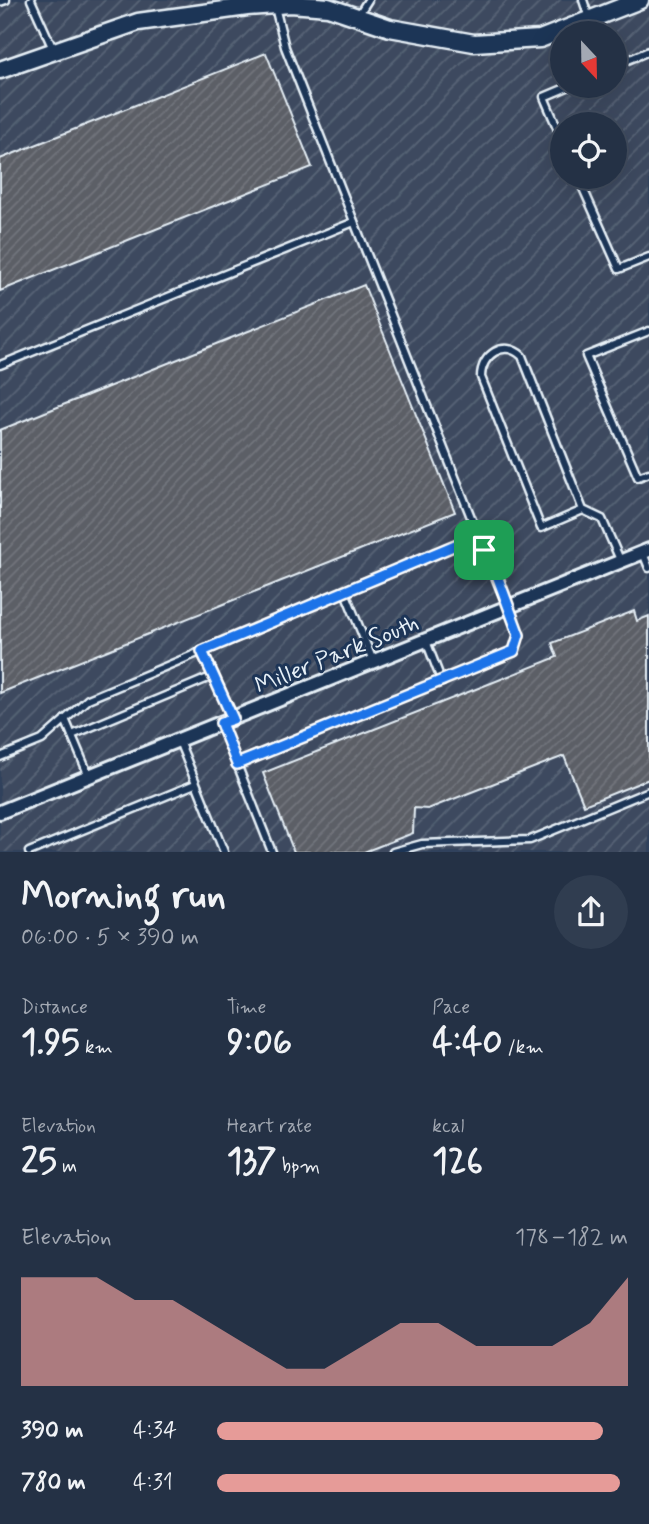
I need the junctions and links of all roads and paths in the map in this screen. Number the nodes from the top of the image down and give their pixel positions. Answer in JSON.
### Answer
{"nodes":[{"id":1,"x":6,"y":0,"type":"edge"},
{"id":2,"x":31,"y":0,"type":"edge"},
{"id":3,"x":368,"y":0,"type":"edge"},
{"id":4,"x":583,"y":0,"type":"edge"},
{"id":5,"x":640,"y":0,"type":"edge"},
{"id":6,"x":0,"y":2,"type":"edge"},
{"id":7,"x":274,"y":5,"type":"junction"},
{"id":8,"x":208,"y":6,"type":"edge"},
{"id":9,"x":358,"y":16,"type":"junction"},
{"id":10,"x":590,"y":20,"type":"junction"},
{"id":11,"x":53,"y":50,"type":"junction"},
{"id":12,"x":649,"y":51,"type":"edge"},
{"id":13,"x":627,"y":60,"type":"edge"},
{"id":14,"x":0,"y":70,"type":"edge"},
{"id":15,"x":550,"y":94,"type":"edge"},
{"id":16,"x":550,"y":112,"type":"edge"},
{"id":17,"x":583,"y":189,"type":"edge"},
{"id":18,"x":354,"y":222,"type":"junction"},
{"id":19,"x":649,"y":257,"type":"edge"},
{"id":20,"x":649,"y":331,"type":"edge"},
{"id":21,"x":0,"y":365,"type":"edge"},
{"id":22,"x":649,"y":473,"type":"edge"},
{"id":23,"x":583,"y":510,"type":"junction"},
{"id":24,"x":484,"y":550,"type":"junction"},
{"id":25,"x":646,"y":551,"type":"edge"},
{"id":26,"x":621,"y":562,"type":"junction"},
{"id":27,"x":649,"y":568,"type":"edge"},
{"id":28,"x":345,"y":592,"type":"junction"},
{"id":29,"x":509,"y":607,"type":"junction"},
{"id":30,"x":426,"y":641,"type":"junction"},
{"id":31,"x":202,"y":651,"type":"junction"},
{"id":32,"x":374,"y":663,"type":"junction"},
{"id":33,"x":214,"y":676,"type":"junction"},
{"id":34,"x":442,"y":682,"type":"junction"},
{"id":35,"x":65,"y":719,"type":"junction"},
{"id":36,"x":227,"y":721,"type":"junction"},
{"id":37,"x":72,"y":735,"type":"junction"},
{"id":38,"x":179,"y":741,"type":"junction"},
{"id":39,"x":0,"y":757,"type":"edge"},
{"id":40,"x":237,"y":764,"type":"junction"},
{"id":41,"x":89,"y":776,"type":"junction"},
{"id":42,"x":195,"y":784,"type":"junction"},
{"id":43,"x":649,"y":791,"type":"edge"},
{"id":44,"x":0,"y":811,"type":"edge"},
{"id":45,"x":29,"y":852,"type":"edge"},
{"id":46,"x":224,"y":852,"type":"edge"},
{"id":47,"x":272,"y":852,"type":"edge"},
{"id":48,"x":393,"y":852,"type":"edge"}],
"edges":[{"from":1,"to":6,"type":"lane"},
{"from":2,"to":11,"type":"lane"},
{"from":3,"to":9,"type":"lane"},
{"from":4,"to":10,"type":"lane"},
{"from":5,"to":10,"type":"street"},
{"from":7,"to":8,"type":"street"},
{"from":7,"to":9,"type":"street"},
{"from":7,"to":18,"type":"lane"},
{"from":8,"to":11,"type":"street"},
{"from":9,"to":10,"type":"street"},
{"from":11,"to":14,"type":"street"},
{"from":12,"to":13,"type":"lane"},
{"from":15,"to":16,"type":"lane"},
{"from":17,"to":19,"type":"lane"},
{"from":18,"to":21,"type":"lane"},
{"from":18,"to":24,"type":"lane"},
{"from":20,"to":22,"type":"lane"},
{"from":23,"to":23,"type":"lane"},
{"from":23,"to":26,"type":"lane"},
{"from":24,"to":28,"type":"lane"},
{"from":24,"to":29,"type":"lane"},
{"from":25,"to":26,"type":"street","name":"Miller Park South"},
{"from":25,"to":27,"type":"lane"},
{"from":26,"to":29,"type":"street","name":"Miller Park South"},
{"from":28,"to":31,"type":"lane"},
{"from":28,"to":32,"type":"lane"},
{"from":29,"to":30,"type":"street","name":"Miller Park South"},
{"from":29,"to":34,"type":"lane"},
{"from":30,"to":32,"type":"street","name":"Miller Park South"},
{"from":30,"to":34,"type":"lane"},
{"from":31,"to":33,"type":"lane"},
{"from":31,"to":35,"type":"lane"},
{"from":32,"to":36,"type":"street","name":"Miller Park South"},
{"from":33,"to":36,"type":"lane"},
{"from":33,"to":37,"type":"lane"},
{"from":34,"to":40,"type":"lane"},
{"from":35,"to":37,"type":"lane"},
{"from":35,"to":39,"type":"lane"},
{"from":36,"to":38,"type":"street","name":"Miller Park South"},
{"from":36,"to":40,"type":"lane"},
{"from":37,"to":41,"type":"lane"},
{"from":38,"to":41,"type":"street","name":"Miller Park South"},
{"from":38,"to":42,"type":"lane"},
{"from":40,"to":47,"type":"lane"},
{"from":41,"to":44,"type":"street","name":"Miller Park South"},
{"from":42,"to":45,"type":"lane"},
{"from":42,"to":46,"type":"lane"},
{"from":43,"to":48,"type":"lane"}]}
